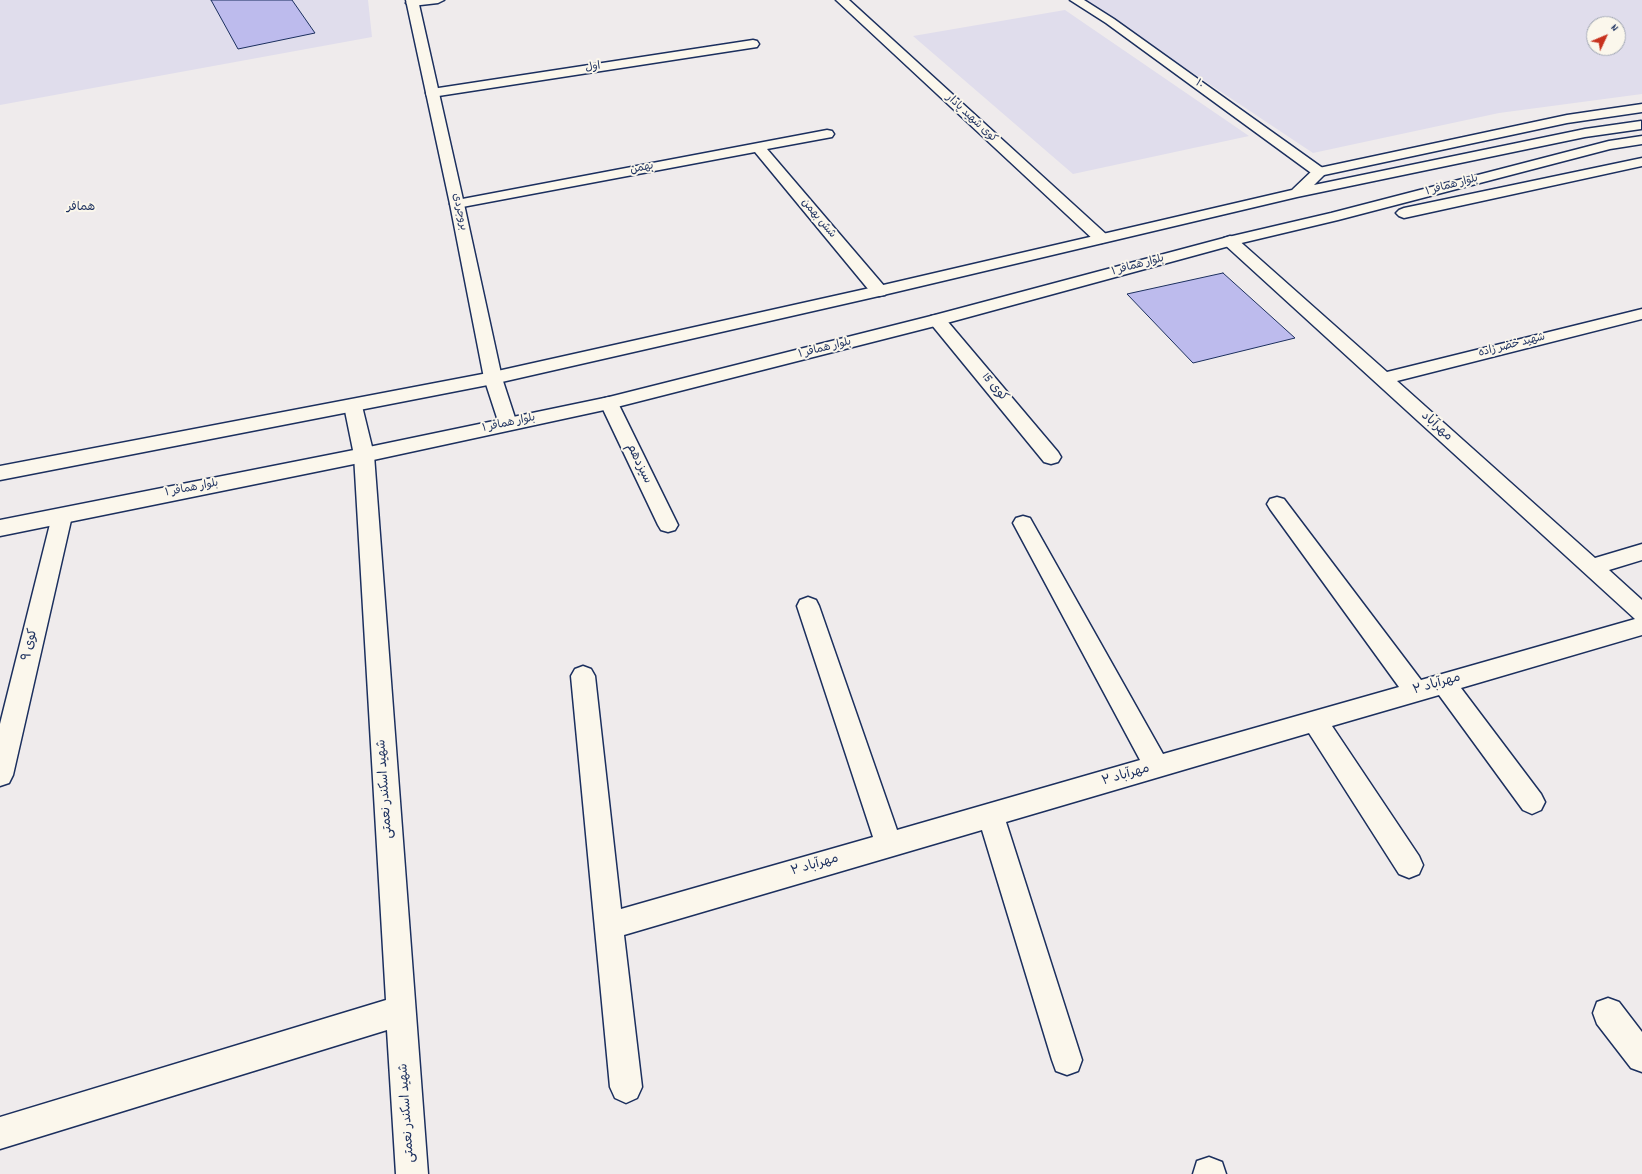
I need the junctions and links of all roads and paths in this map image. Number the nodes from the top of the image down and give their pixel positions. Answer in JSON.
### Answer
{"nodes":[{"id":1,"x":438,"y":0,"type":"edge"},
{"id":2,"x":842,"y":0,"type":"edge"},
{"id":3,"x":1076,"y":0,"type":"edge"},
{"id":4,"x":412,"y":2,"type":"edge"},
{"id":5,"x":753,"y":44,"type":"dead end"},
{"id":6,"x":432,"y":93,"type":"junction"},
{"id":7,"x":1642,"y":108,"type":"edge"},
{"id":8,"x":1642,"y":125,"type":"edge"},
{"id":9,"x":827,"y":134,"type":"dead end"},
{"id":10,"x":1642,"y":140,"type":"edge"},
{"id":11,"x":758,"y":147,"type":"junction"},
{"id":12,"x":1642,"y":162,"type":"edge"},
{"id":13,"x":1319,"y":172,"type":"junction"},
{"id":14,"x":1297,"y":193,"type":"junction"},
{"id":15,"x":457,"y":204,"type":"junction"},
{"id":16,"x":1333,"y":217,"type":"junction"},
{"id":17,"x":1101,"y":238,"type":"junction"},
{"id":18,"x":1230,"y":241,"type":"junction"},
{"id":19,"x":879,"y":291,"type":"junction"},
{"id":20,"x":1642,"y":314,"type":"edge"},
{"id":21,"x":937,"y":320,"type":"junction"},
{"id":22,"x":493,"y":378,"type":"junction"},
{"id":23,"x":1383,"y":379,"type":"junction"},
{"id":24,"x":609,"y":403,"type":"junction"},
{"id":25,"x":353,"y":406,"type":"junction"},
{"id":26,"x":508,"y":424,"type":"junction"},
{"id":27,"x":364,"y":455,"type":"junction"},
{"id":28,"x":1051,"y":457,"type":"dead end"},
{"id":29,"x":0,"y":473,"type":"edge"},
{"id":30,"x":1276,"y":504,"type":"dead end"},
{"id":31,"x":62,"y":516,"type":"junction"},
{"id":32,"x":1022,"y":523,"type":"dead end"},
{"id":33,"x":668,"y":525,"type":"dead end"},
{"id":34,"x":0,"y":528,"type":"edge"},
{"id":35,"x":1642,"y":552,"type":"edge"},
{"id":36,"x":1592,"y":567,"type":"junction"},
{"id":37,"x":808,"y":606,"type":"dead end"},
{"id":38,"x":1642,"y":613,"type":"edge"},
{"id":39,"x":1642,"y":626,"type":"edge"},
{"id":40,"x":584,"y":676,"type":"dead end"},
{"id":41,"x":1444,"y":683,"type":"junction"},
{"id":42,"x":1416,"y":691,"type":"junction"},
{"id":43,"x":1314,"y":721,"type":"junction"},
{"id":44,"x":1157,"y":767,"type":"junction"},
{"id":45,"x":0,"y":775,"type":"edge"},
{"id":46,"x":1532,"y":802,"type":"dead end"},
{"id":47,"x":991,"y":814,"type":"junction"},
{"id":48,"x":889,"y":845,"type":"junction"},
{"id":49,"x":1409,"y":865,"type":"dead end"},
{"id":50,"x":609,"y":926,"type":"junction"},
{"id":51,"x":400,"y":1011,"type":"junction"},
{"id":52,"x":1608,"y":1013,"type":"dead end"},
{"id":53,"x":1642,"y":1057,"type":"edge"},
{"id":54,"x":1067,"y":1060,"type":"dead end"},
{"id":55,"x":626,"y":1087,"type":"dead end"},
{"id":56,"x":0,"y":1133,"type":"edge"},
{"id":57,"x":412,"y":1174,"type":"edge"}],
"edges":[{"from":1,"to":4,"type":"street"},
{"from":2,"to":17,"type":"street","name":"کوی شهید پادار"},
{"from":3,"to":13,"type":"street","name":"۱۰"},
{"from":4,"to":6,"type":"street","name":"بروجردی"},
{"from":5,"to":6,"type":"street","name":"اول"},
{"from":6,"to":15,"type":"street","name":"بروجردی"},
{"from":7,"to":13,"type":"street"},
{"from":8,"to":14,"type":"street","name":"بلوار همافر ۱"},
{"from":9,"to":11,"type":"street","name":"بهمن"},
{"from":10,"to":16,"type":"street","name":"بلوار همافر ۱"},
{"from":11,"to":15,"type":"street","name":"بهمن"},
{"from":11,"to":19,"type":"street","name":"شش بهمن"},
{"from":12,"to":16,"type":"street"},
{"from":13,"to":14,"type":"street"},
{"from":14,"to":17,"type":"street","name":"بلوار همافر ۱"},
{"from":15,"to":22,"type":"street","name":"بروجردی"},
{"from":16,"to":18,"type":"street","name":"بلوار همافر ۱"},
{"from":17,"to":19,"type":"street","name":"بلوار همافر ۱"},
{"from":18,"to":21,"type":"street","name":"بلوار همافر ۱"},
{"from":18,"to":23,"type":"street","name":"مهرآباد"},
{"from":19,"to":22,"type":"street","name":"بلوار همافر ۱"},
{"from":20,"to":23,"type":"street","name":"شهید خضر زاده"},
{"from":21,"to":24,"type":"street","name":"بلوار همافر ۱"},
{"from":21,"to":28,"type":"street","name":"کوی 15"},
{"from":22,"to":25,"type":"street","name":"بلوار همافر ۱"},
{"from":22,"to":26,"type":"street","name":"بروجردی"},
{"from":23,"to":36,"type":"street","name":"مهرآباد"},
{"from":24,"to":26,"type":"street","name":"بلوار همافر ۱"},
{"from":24,"to":33,"type":"street","name":"سیزدهم"},
{"from":25,"to":27,"type":"street","name":"شهید اسکندر نعمتی"},
{"from":25,"to":29,"type":"street","name":"بلوار همافر ۱"},
{"from":26,"to":27,"type":"street","name":"بلوار همافر ۱"},
{"from":27,"to":31,"type":"street","name":"بلوار همافر ۱"},
{"from":27,"to":51,"type":"street","name":"شهید اسکندر نعمتی"},
{"from":30,"to":42,"type":"street"},
{"from":31,"to":34,"type":"street","name":"بلوار همافر ۱"},
{"from":31,"to":45,"type":"street","name":"کوی ۹"},
{"from":32,"to":44,"type":"street"},
{"from":35,"to":36,"type":"street"},
{"from":36,"to":38,"type":"street","name":"مهرآباد"},
{"from":37,"to":48,"type":"street"},
{"from":39,"to":41,"type":"street","name":"مهرآباد ۲"},
{"from":40,"to":50,"type":"street"},
{"from":41,"to":42,"type":"street","name":"مهرآباد ۲"},
{"from":41,"to":46,"type":"street"},
{"from":42,"to":43,"type":"street","name":"مهرآباد ۲"},
{"from":43,"to":44,"type":"street","name":"مهرآباد ۲"},
{"from":43,"to":49,"type":"street"},
{"from":44,"to":47,"type":"street","name":"مهرآباد ۲"},
{"from":47,"to":48,"type":"street","name":"مهرآباد ۲"},
{"from":47,"to":54,"type":"street"},
{"from":48,"to":50,"type":"street","name":"مهرآباد ۲"},
{"from":50,"to":55,"type":"street"},
{"from":51,"to":56,"type":"street"},
{"from":51,"to":57,"type":"street","name":"شهید اسکندر نعمتی"},
{"from":52,"to":53,"type":"street"}]}
